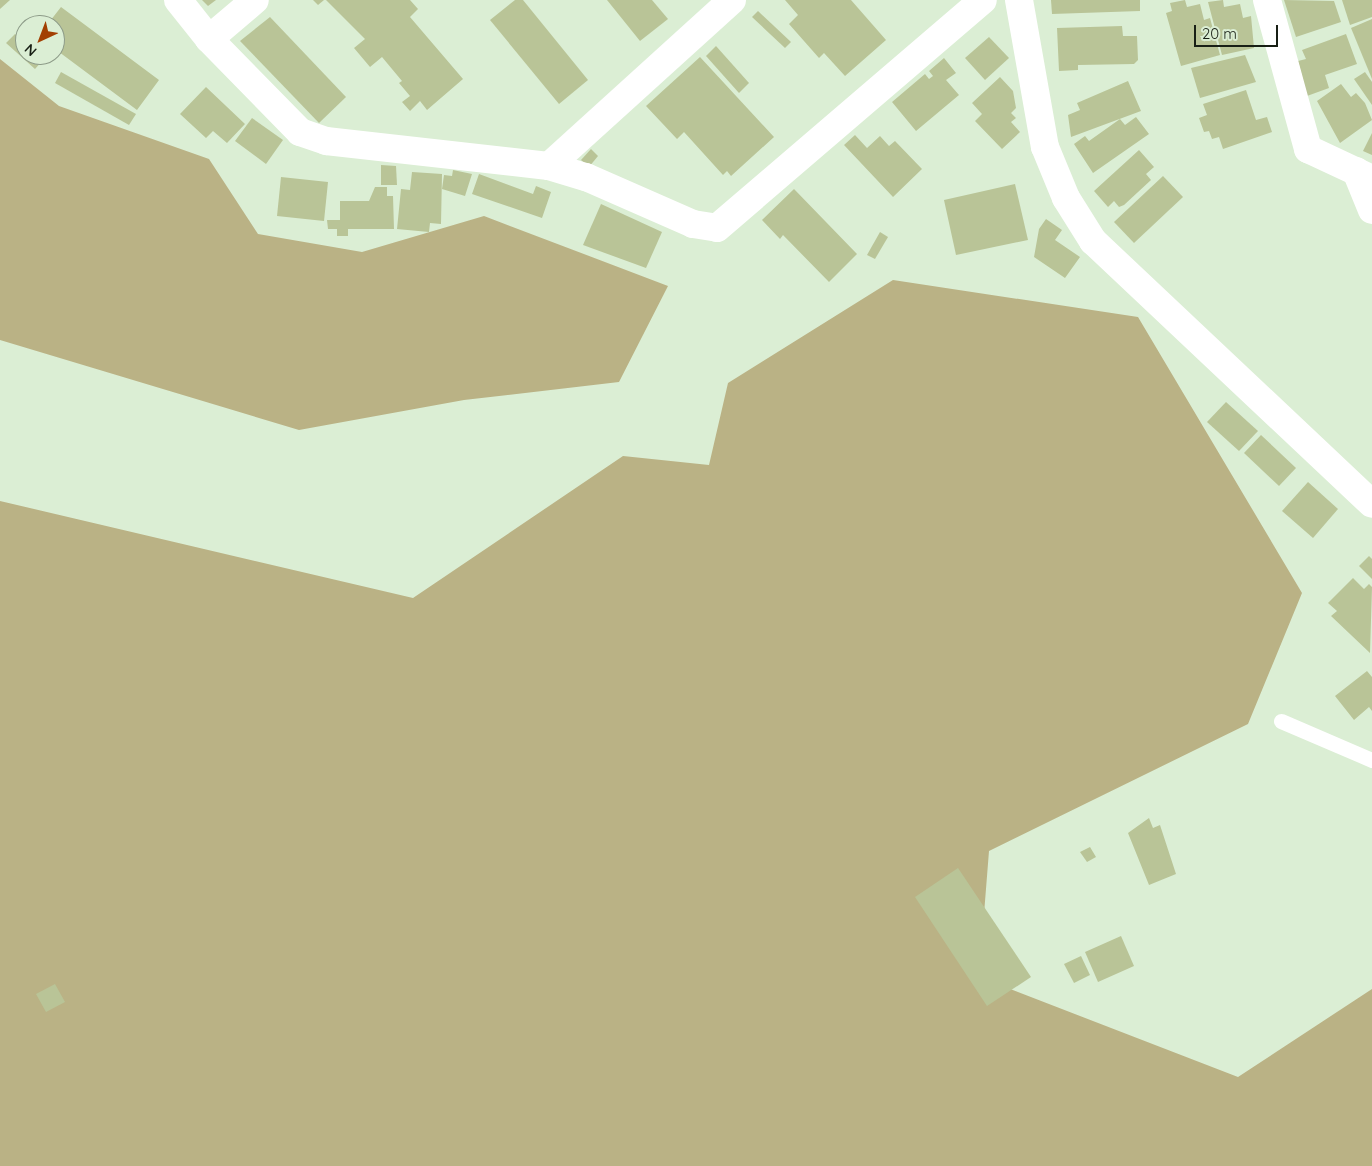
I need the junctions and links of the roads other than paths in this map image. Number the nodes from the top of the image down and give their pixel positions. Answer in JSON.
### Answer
{"nodes":[{"id":1,"x":178,"y":0,"type":"edge"},
{"id":2,"x":255,"y":0,"type":"edge"},
{"id":3,"x":732,"y":0,"type":"edge"},
{"id":4,"x":983,"y":0,"type":"edge"},
{"id":5,"x":1018,"y":0,"type":"edge"},
{"id":6,"x":1267,"y":0,"type":"edge"},
{"id":7,"x":209,"y":40,"type":"junction"},
{"id":8,"x":549,"y":166,"type":"junction"},
{"id":9,"x":1364,"y":175,"type":"edge"},
{"id":10,"x":1372,"y":210,"type":"edge"},
{"id":11,"x":1372,"y":504,"type":"edge"},
{"id":12,"x":1282,"y":722,"type":"dead end"},
{"id":13,"x":1372,"y":760,"type":"edge"}],
"edges":[{"from":1,"to":7,"type":"street"},
{"from":2,"to":7,"type":"street"},
{"from":3,"to":8,"type":"street"},
{"from":4,"to":8,"type":"street"},
{"from":5,"to":11,"type":"street"},
{"from":6,"to":9,"type":"street"},
{"from":7,"to":8,"type":"street"},
{"from":9,"to":10,"type":"street"},
{"from":12,"to":13,"type":"lane"}]}
